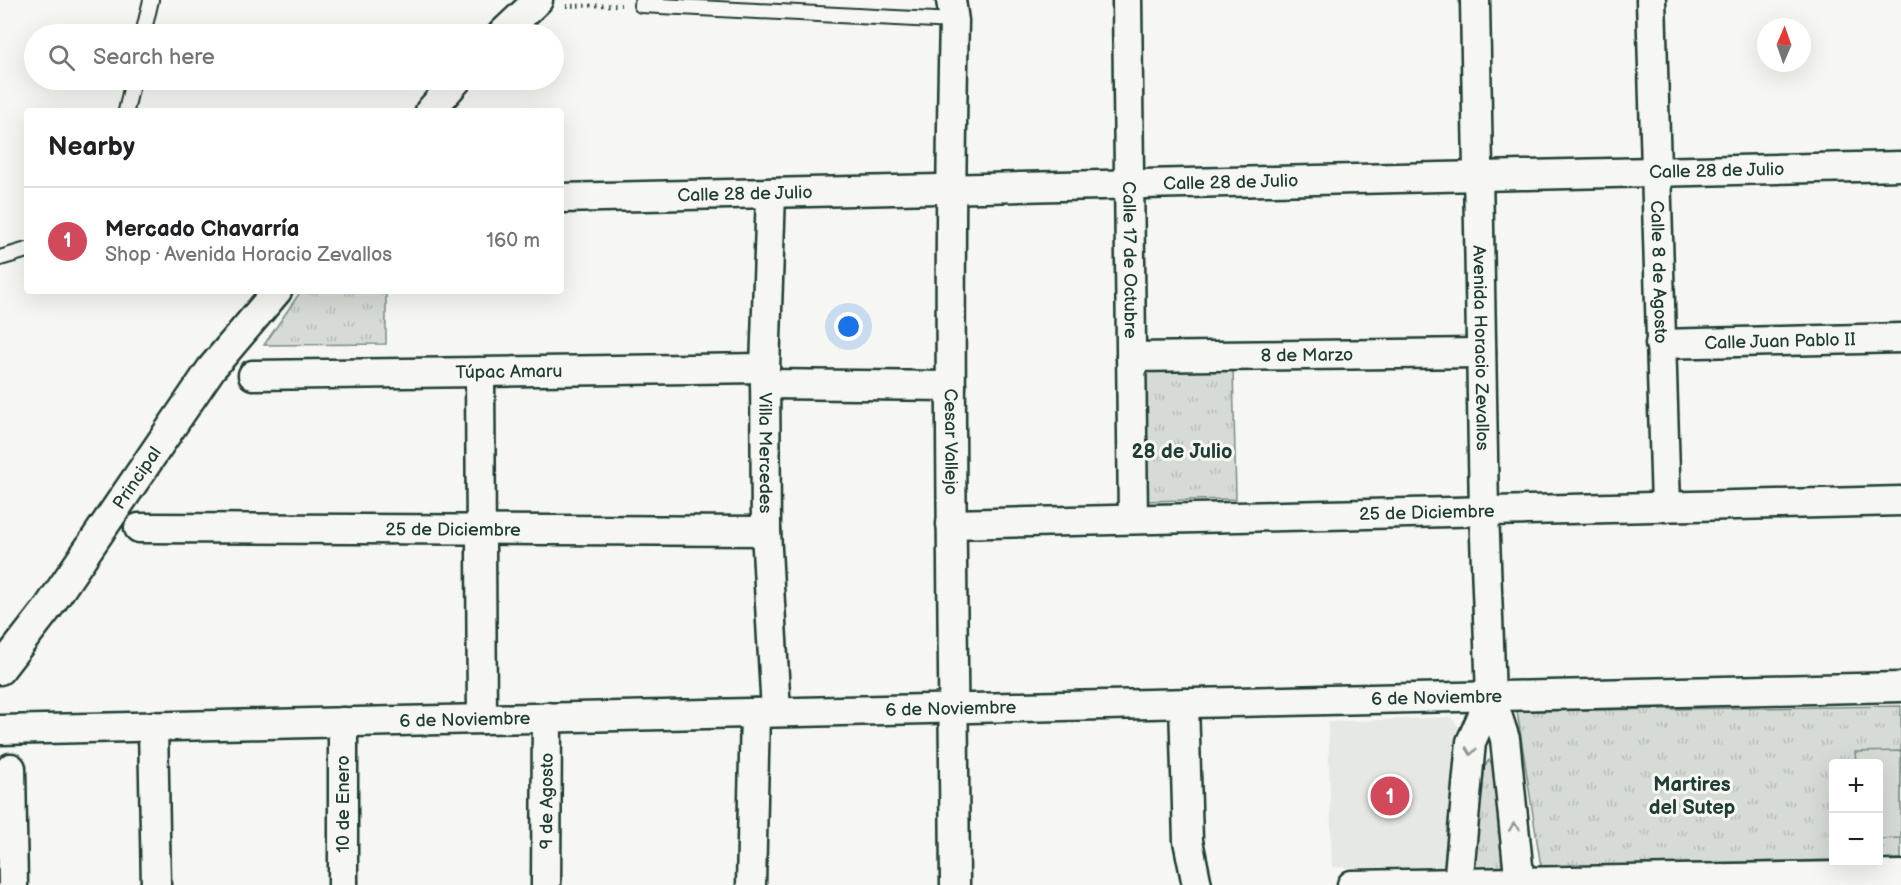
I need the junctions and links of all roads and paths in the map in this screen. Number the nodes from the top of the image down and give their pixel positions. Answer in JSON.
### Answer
{"nodes":[{"id":1,"x":151,"y":0,"type":"edge"},
{"id":2,"x":1127,"y":0,"type":"edge"},
{"id":3,"x":1475,"y":0,"type":"edge"},
{"id":4,"x":1651,"y":0,"type":"edge"},
{"id":5,"x":534,"y":3,"type":"edge"},
{"id":6,"x":641,"y":5,"type":"joint"},
{"id":7,"x":953,"y":10,"type":"edge"},
{"id":8,"x":145,"y":24,"type":"edge"},
{"id":9,"x":512,"y":24,"type":"edge"},
{"id":10,"x":131,"y":90,"type":"edge"},
{"id":11,"x":448,"y":90,"type":"edge"},
{"id":12,"x":127,"y":108,"type":"edge"},
{"id":13,"x":433,"y":108,"type":"edge"},
{"id":14,"x":1901,"y":166,"type":"edge"},
{"id":15,"x":1656,"y":172,"type":"junction"},
{"id":16,"x":1478,"y":176,"type":"junction"},
{"id":17,"x":1129,"y":184,"type":"junction"},
{"id":18,"x":950,"y":189,"type":"junction"},
{"id":19,"x":771,"y":194,"type":"junction"},
{"id":20,"x":564,"y":198,"type":"edge"},
{"id":21,"x":24,"y":251,"type":"edge"},
{"id":22,"x":0,"y":258,"type":"edge"},
{"id":23,"x":275,"y":294,"type":"edge"},
{"id":24,"x":1901,"y":338,"type":"edge"},
{"id":25,"x":1660,"y":344,"type":"junction"},
{"id":26,"x":1481,"y":353,"type":"junction"},
{"id":27,"x":1131,"y":357,"type":"junction"},
{"id":28,"x":480,"y":373,"type":"junction"},
{"id":29,"x":253,"y":375,"type":"dead end"},
{"id":30,"x":765,"y":376,"type":"junction"},
{"id":31,"x":951,"y":386,"type":"junction"},
{"id":32,"x":1901,"y":501,"type":"edge"},
{"id":33,"x":1666,"y":507,"type":"junction"},
{"id":34,"x":1484,"y":511,"type":"junction"},
{"id":35,"x":1132,"y":519,"type":"junction"},
{"id":36,"x":951,"y":524,"type":"junction"},
{"id":37,"x":139,"y":528,"type":"dead end"},
{"id":38,"x":481,"y":530,"type":"junction"},
{"id":39,"x":766,"y":531,"type":"junction"},
{"id":40,"x":0,"y":670,"type":"edge"},
{"id":41,"x":1901,"y":687,"type":"edge"},
{"id":42,"x":1491,"y":696,"type":"junction"},
{"id":43,"x":1184,"y":703,"type":"junction"},
{"id":44,"x":954,"y":708,"type":"junction"},
{"id":45,"x":765,"y":713,"type":"junction"},
{"id":46,"x":547,"y":717,"type":"junction"},
{"id":47,"x":482,"y":719,"type":"junction"},
{"id":48,"x":343,"y":722,"type":"junction"},
{"id":49,"x":153,"y":726,"type":"junction"},
{"id":50,"x":0,"y":730,"type":"edge"},
{"id":51,"x":11,"y":768,"type":"dead end"},
{"id":52,"x":1901,"y":875,"type":"edge"},
{"id":53,"x":1774,"y":880,"type":"edge"},
{"id":54,"x":1520,"y":883,"type":"edge"},
{"id":55,"x":1458,"y":884,"type":"edge"},
{"id":56,"x":13,"y":885,"type":"edge"},
{"id":57,"x":156,"y":885,"type":"edge"},
{"id":58,"x":344,"y":885,"type":"edge"},
{"id":59,"x":546,"y":885,"type":"edge"},
{"id":60,"x":751,"y":885,"type":"edge"},
{"id":61,"x":955,"y":885,"type":"edge"},
{"id":62,"x":1197,"y":885,"type":"edge"},
{"id":63,"x":1352,"y":885,"type":"edge"}],
"edges":[{"from":1,"to":8,"type":"lane"},
{"from":2,"to":17,"type":"street","name":"Calle 17 de Octubre"},
{"from":3,"to":16,"type":"street","name":"Avenida Horacio Zevallos"},
{"from":4,"to":15,"type":"street","name":"Calle 8 de Agosto"},
{"from":5,"to":6,"type":"path"},
{"from":5,"to":9,"type":"street"},
{"from":6,"to":7,"type":"lane"},
{"from":7,"to":18,"type":"street","name":"Cesar Vallejo"},
{"from":10,"to":12,"type":"lane"},
{"from":11,"to":13,"type":"street"},
{"from":14,"to":15,"type":"street","name":"Calle 28 de Julio"},
{"from":15,"to":16,"type":"street","name":"Calle 28 de Julio"},
{"from":15,"to":25,"type":"street","name":"Calle 8 de Agosto"},
{"from":16,"to":17,"type":"street","name":"Calle 28 de Julio"},
{"from":16,"to":26,"type":"street","name":"Avenida Horacio Zevallos"},
{"from":17,"to":18,"type":"street","name":"Calle 28 de Julio"},
{"from":17,"to":27,"type":"street","name":"Calle 17 de Octubre"},
{"from":18,"to":19,"type":"street","name":"Calle 28 de Julio"},
{"from":18,"to":31,"type":"street","name":"Cesar Vallejo"},
{"from":19,"to":20,"type":"street","name":"Calle 28 de Julio"},
{"from":19,"to":30,"type":"street","name":"Villa Mercedes"},
{"from":21,"to":22,"type":"lane"},
{"from":23,"to":40,"type":"street","name":"Principal"},
{"from":24,"to":25,"type":"street","name":"Calle Juan Pablo II"},
{"from":25,"to":33,"type":"street","name":"Calle 8 de Agosto"},
{"from":26,"to":27,"type":"street","name":"8 de Marzo"},
{"from":26,"to":34,"type":"street","name":"Avenida Horacio Zevallos"},
{"from":27,"to":35,"type":"street","name":"Calle 17 de Octubre"},
{"from":28,"to":29,"type":"street","name":"Túpac Amaru"},
{"from":28,"to":30,"type":"street","name":"Túpac Amaru"},
{"from":28,"to":38,"type":"street"},
{"from":30,"to":31,"type":"street","name":"Túpac Amaru"},
{"from":30,"to":39,"type":"street","name":"Villa Mercedes"},
{"from":31,"to":36,"type":"street","name":"Cesar Vallejo"},
{"from":32,"to":33,"type":"street","name":"25 de Diciembre"},
{"from":33,"to":34,"type":"street","name":"25 de Diciembre"},
{"from":34,"to":35,"type":"street","name":"25 de Diciembre"},
{"from":34,"to":42,"type":"street","name":"Avenida Horacio Zevallos"},
{"from":35,"to":36,"type":"street","name":"25 de Diciembre"},
{"from":36,"to":44,"type":"street","name":"Cesar Vallejo"},
{"from":37,"to":38,"type":"street","name":"25 de Diciembre"},
{"from":38,"to":39,"type":"street","name":"25 de Diciembre"},
{"from":38,"to":47,"type":"street"},
{"from":39,"to":45,"type":"street","name":"Villa Mercedes"},
{"from":41,"to":42,"type":"street","name":"6 de Noviembre"},
{"from":42,"to":43,"type":"street","name":"6 de Noviembre"},
{"from":54,"to":42,"type":"street","name":"Avenida Horacio Zevallos","one_way":true},
{"from":42,"to":55,"type":"street","name":"Avenida Horacio Zevallos","one_way":true},
{"from":43,"to":44,"type":"street","name":"6 de Noviembre"},
{"from":43,"to":62,"type":"street"},
{"from":44,"to":45,"type":"street","name":"6 de Noviembre"},
{"from":44,"to":61,"type":"street","name":"Cesar Vallejo"},
{"from":45,"to":46,"type":"street","name":"6 de Noviembre"},
{"from":45,"to":60,"type":"street","name":"Villa Mercedes"},
{"from":46,"to":47,"type":"street","name":"6 de Noviembre"},
{"from":46,"to":59,"type":"street","name":"9 de Agosto"},
{"from":47,"to":48,"type":"street","name":"6 de Noviembre"},
{"from":48,"to":49,"type":"street","name":"6 de Noviembre"},
{"from":48,"to":58,"type":"street","name":"10 de Enero"},
{"from":49,"to":50,"type":"street","name":"6 de Noviembre"},
{"from":49,"to":57,"type":"street"},
{"from":51,"to":56,"type":"street"},
{"from":52,"to":53,"type":"street"},
{"from":53,"to":54,"type":"street"},
{"from":54,"to":55,"type":"street"},
{"from":55,"to":63,"type":"street"}]}
